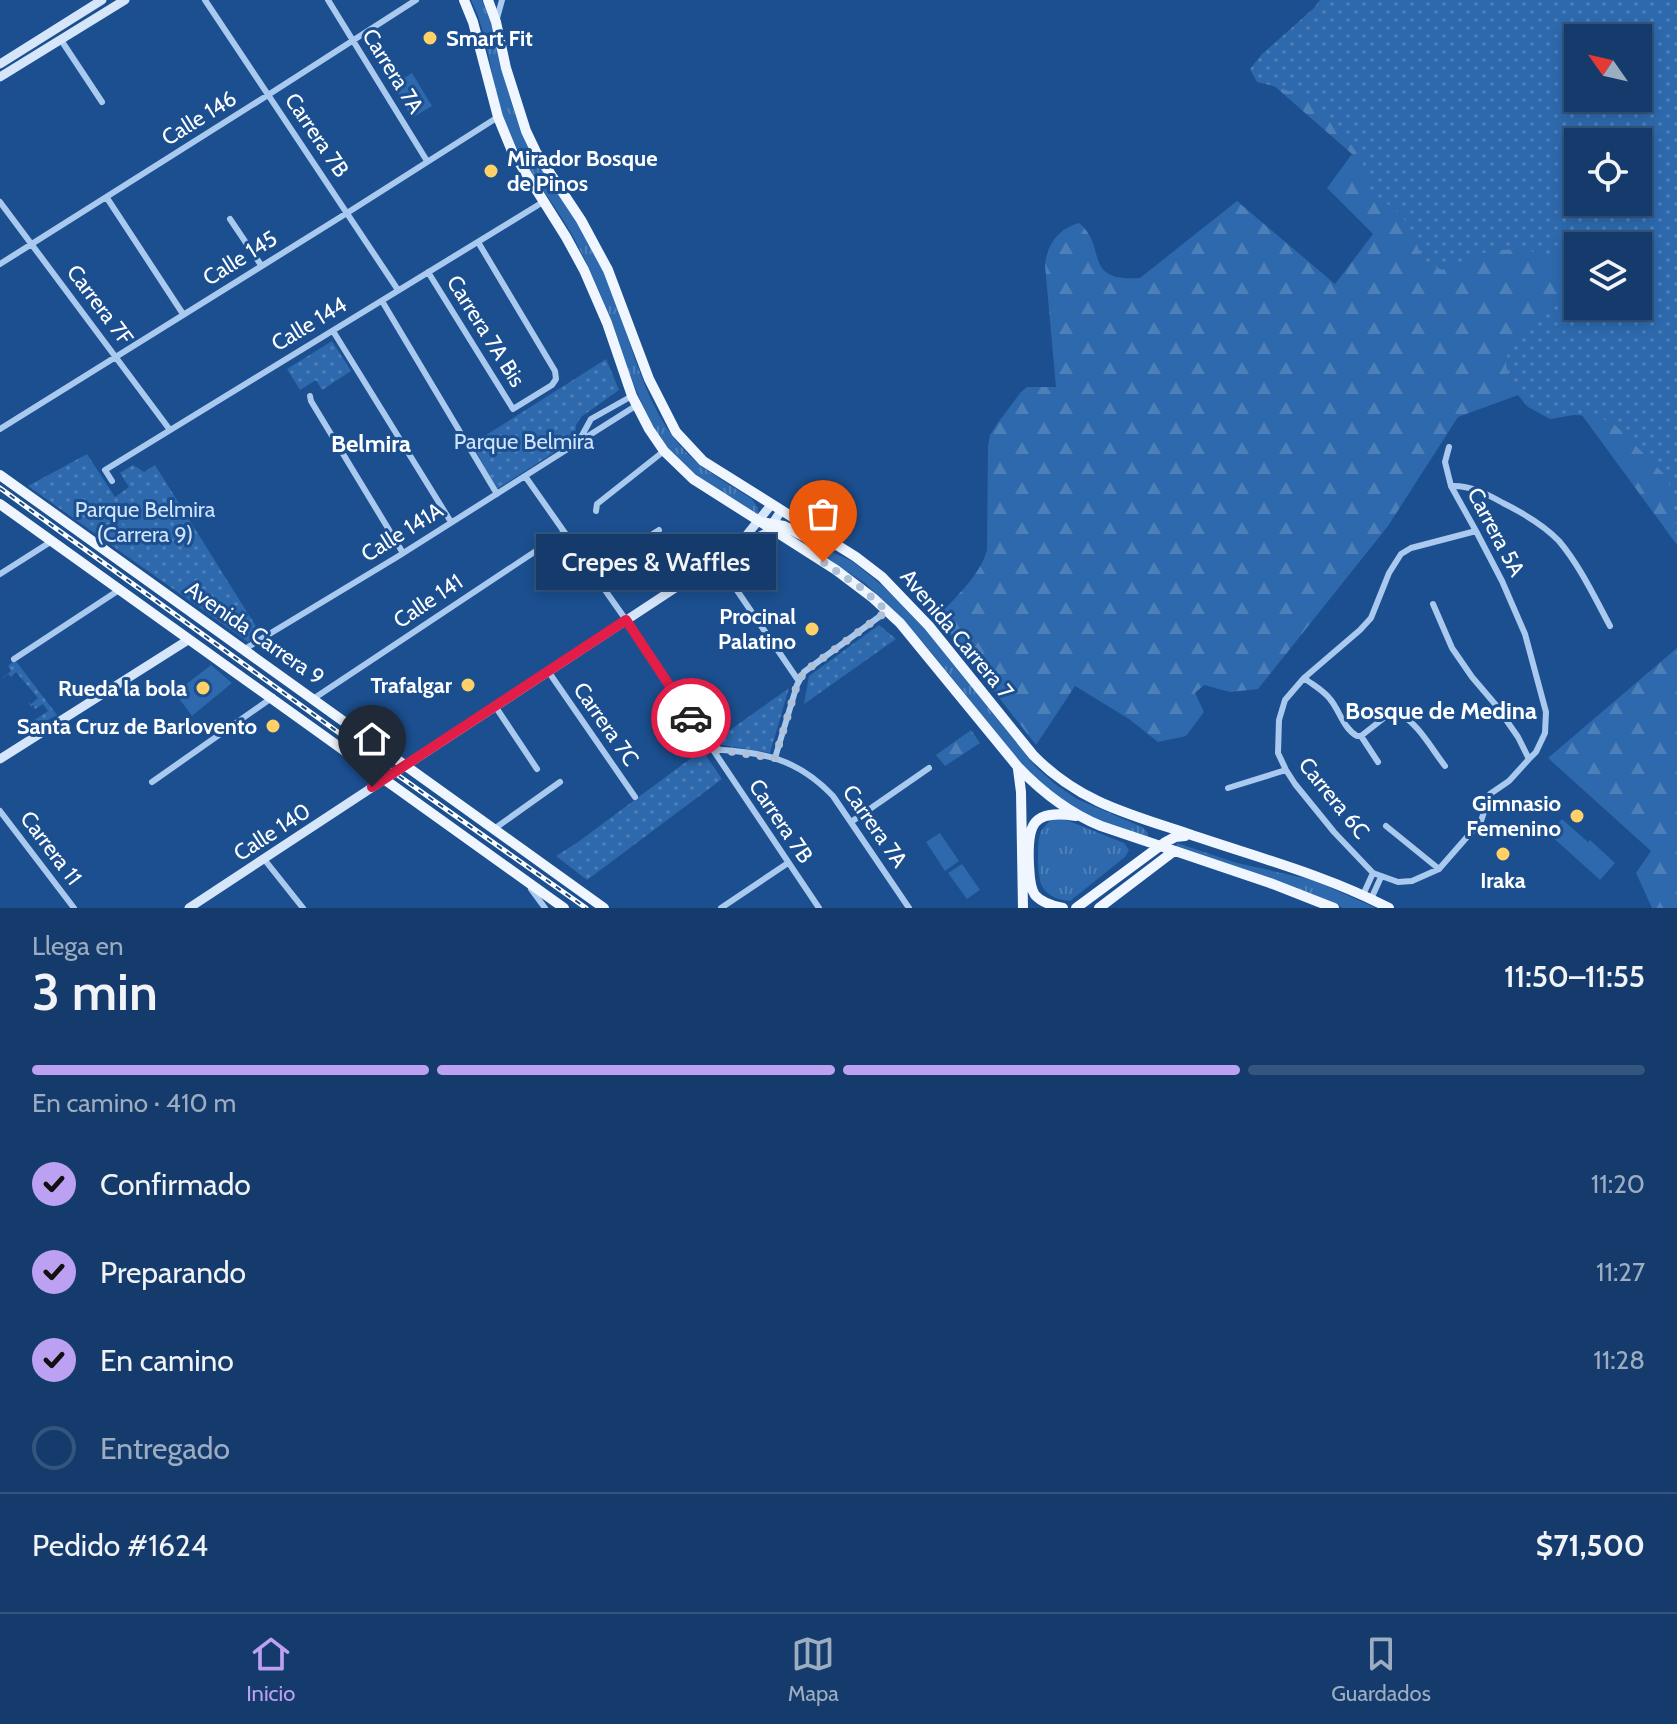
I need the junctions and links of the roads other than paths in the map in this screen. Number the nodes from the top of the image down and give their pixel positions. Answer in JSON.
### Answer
{"nodes":[{"id":1,"x":102,"y":0,"type":"edge"},
{"id":2,"x":125,"y":0,"type":"edge"},
{"id":3,"x":205,"y":0,"type":"edge"},
{"id":4,"x":328,"y":0,"type":"edge"},
{"id":5,"x":416,"y":0,"type":"edge"},
{"id":6,"x":464,"y":0,"type":"edge"},
{"id":7,"x":488,"y":0,"type":"edge"},
{"id":8,"x":502,"y":0,"type":"edge"},
{"id":9,"x":496,"y":22,"type":"junction"},
{"id":10,"x":61,"y":40,"type":"junction"},
{"id":11,"x":353,"y":41,"type":"junction"},
{"id":12,"x":0,"y":64,"type":"edge"},
{"id":13,"x":0,"y":77,"type":"edge"},
{"id":14,"x":268,"y":95,"type":"junction"},
{"id":15,"x":102,"y":102,"type":"dead end"},
{"id":16,"x":498,"y":117,"type":"junction"},
{"id":17,"x":427,"y":161,"type":"junction"},
{"id":18,"x":107,"y":198,"type":"junction"},
{"id":19,"x":0,"y":202,"type":"edge"},
{"id":20,"x":543,"y":202,"type":"junction"},
{"id":21,"x":347,"y":213,"type":"junction"},
{"id":22,"x":230,"y":219,"type":"dead end"},
{"id":23,"x":478,"y":242,"type":"junction"},
{"id":24,"x":32,"y":244,"type":"junction"},
{"id":25,"x":0,"y":264,"type":"edge"},
{"id":26,"x":261,"y":265,"type":"junction"},
{"id":27,"x":428,"y":272,"type":"junction"},
{"id":28,"x":398,"y":290,"type":"junction"},
{"id":29,"x":382,"y":301,"type":"junction"},
{"id":30,"x":183,"y":314,"type":"junction"},
{"id":31,"x":333,"y":331,"type":"junction"},
{"id":32,"x":116,"y":356,"type":"junction"},
{"id":33,"x":310,"y":396,"type":"dead end"},
{"id":34,"x":635,"y":400,"type":"junction"},
{"id":35,"x":0,"y":429,"type":"edge"},
{"id":36,"x":170,"y":430,"type":"junction"},
{"id":37,"x":578,"y":443,"type":"junction"},
{"id":38,"x":1449,"y":447,"type":"dead end"},
{"id":39,"x":664,"y":451,"type":"junction"},
{"id":40,"x":0,"y":475,"type":"edge"},
{"id":41,"x":525,"y":476,"type":"junction"},
{"id":42,"x":112,"y":481,"type":"dead end"},
{"id":43,"x":1451,"y":486,"type":"junction"},
{"id":44,"x":497,"y":494,"type":"junction"},
{"id":45,"x":0,"y":504,"type":"edge"},
{"id":46,"x":776,"y":508,"type":"junction"},
{"id":47,"x":596,"y":511,"type":"dead end"},
{"id":48,"x":451,"y":522,"type":"junction"},
{"id":49,"x":759,"y":522,"type":"junction"},
{"id":50,"x":772,"y":526,"type":"junction"},
{"id":51,"x":659,"y":530,"type":"dead end"},
{"id":52,"x":1476,"y":531,"type":"junction"},
{"id":53,"x":563,"y":533,"type":"junction"},
{"id":54,"x":52,"y":541,"type":"junction"},
{"id":55,"x":736,"y":548,"type":"junction"},
{"id":56,"x":839,"y":548,"type":"junction"},
{"id":57,"x":403,"y":553,"type":"junction"},
{"id":58,"x":717,"y":561,"type":"junction"},
{"id":59,"x":592,"y":573,"type":"junction"},
{"id":60,"x":0,"y":574,"type":"edge"},
{"id":61,"x":119,"y":590,"type":"junction"},
{"id":62,"x":1433,"y":604,"type":"dead end"},
{"id":63,"x":887,"y":611,"type":"junction"},
{"id":64,"x":626,"y":620,"type":"junction"},
{"id":65,"x":1610,"y":626,"type":"dead end"},
{"id":66,"x":188,"y":640,"type":"junction"},
{"id":67,"x":243,"y":650,"type":"junction"},
{"id":68,"x":14,"y":659,"type":"dead end"},
{"id":69,"x":548,"y":671,"type":"junction"},
{"id":70,"x":1304,"y":678,"type":"junction"},
{"id":71,"x":798,"y":680,"type":"junction"},
{"id":72,"x":273,"y":697,"type":"junction"},
{"id":73,"x":313,"y":699,"type":"junction"},
{"id":74,"x":495,"y":706,"type":"junction"},
{"id":75,"x":1361,"y":736,"type":"junction"},
{"id":76,"x":712,"y":749,"type":"junction"},
{"id":77,"x":775,"y":758,"type":"junction"},
{"id":78,"x":0,"y":759,"type":"edge"},
{"id":79,"x":1529,"y":759,"type":"junction"},
{"id":80,"x":1378,"y":762,"type":"dead end"},
{"id":81,"x":405,"y":765,"type":"junction"},
{"id":82,"x":1445,"y":766,"type":"dead end"},
{"id":83,"x":1018,"y":767,"type":"junction"},
{"id":84,"x":929,"y":768,"type":"dead end"},
{"id":85,"x":537,"y":769,"type":"dead end"},
{"id":86,"x":1286,"y":770,"type":"junction"},
{"id":87,"x":385,"y":778,"type":"junction"},
{"id":88,"x":152,"y":782,"type":"dead end"},
{"id":89,"x":560,"y":782,"type":"dead end"},
{"id":90,"x":1228,"y":788,"type":"dead end"},
{"id":91,"x":635,"y":797,"type":"dead end"},
{"id":92,"x":0,"y":811,"type":"edge"},
{"id":93,"x":1081,"y":817,"type":"junction"},
{"id":94,"x":1144,"y":820,"type":"junction"},
{"id":95,"x":851,"y":822,"type":"junction"},
{"id":96,"x":1386,"y":826,"type":"dead end"},
{"id":97,"x":494,"y":829,"type":"junction"},
{"id":98,"x":1195,"y":837,"type":"junction"},
{"id":99,"x":1159,"y":846,"type":"junction"},
{"id":100,"x":1174,"y":851,"type":"junction"},
{"id":101,"x":264,"y":859,"type":"junction"},
{"id":102,"x":1160,"y":861,"type":"junction"},
{"id":103,"x":788,"y":863,"type":"junction"},
{"id":104,"x":1439,"y":869,"type":"junction"},
{"id":105,"x":1373,"y":873,"type":"junction"},
{"id":106,"x":1381,"y":877,"type":"junction"},
{"id":107,"x":525,"y":879,"type":"junction"},
{"id":108,"x":1367,"y":897,"type":"junction"},
{"id":109,"x":74,"y":908,"type":"edge"},
{"id":110,"x":189,"y":908,"type":"edge"},
{"id":111,"x":303,"y":908,"type":"edge"},
{"id":112,"x":545,"y":908,"type":"edge"},
{"id":113,"x":564,"y":908,"type":"edge"},
{"id":114,"x":604,"y":908,"type":"edge"},
{"id":115,"x":721,"y":908,"type":"edge"},
{"id":116,"x":819,"y":908,"type":"edge"},
{"id":117,"x":909,"y":908,"type":"edge"},
{"id":118,"x":1023,"y":908,"type":"edge"},
{"id":119,"x":1063,"y":908,"type":"edge"},
{"id":120,"x":1076,"y":908,"type":"edge"},
{"id":121,"x":1099,"y":908,"type":"edge"},
{"id":122,"x":1333,"y":908,"type":"edge"},
{"id":123,"x":1389,"y":908,"type":"edge"}],
"edges":[{"from":1,"to":12,"type":"street"},
{"from":2,"to":10,"type":"street"},
{"from":3,"to":14,"type":"street","name":"Carrera 7B"},
{"from":4,"to":11,"type":"street","name":"Carrera 7A"},
{"from":5,"to":11,"type":"street","name":"Calle 146"},
{"from":6,"to":16,"type":"main road","name":"Avenida Carrera 7"},
{"from":7,"to":9,"type":"main road","name":"Avenida Carrera 7"},
{"from":8,"to":9,"type":"street"},
{"from":9,"to":46,"type":"main road","name":"Avenida Carrera 7"},
{"from":10,"to":13,"type":"street"},
{"from":10,"to":15,"type":"street"},
{"from":11,"to":14,"type":"street","name":"Calle 146"},
{"from":11,"to":17,"type":"street","name":"Carrera 7A"},
{"from":14,"to":18,"type":"street","name":"Calle 146"},
{"from":14,"to":21,"type":"street","name":"Carrera 7B"},
{"from":16,"to":17,"type":"street","name":"Calle 145"},
{"from":16,"to":20,"type":"main road","name":"Avenida Carrera 7"},
{"from":17,"to":21,"type":"street","name":"Calle 145"},
{"from":18,"to":24,"type":"street","name":"Calle 146"},
{"from":18,"to":30,"type":"street"},
{"from":19,"to":24,"type":"street","name":"Carrera 7F"},
{"from":20,"to":23,"type":"street","name":"Calle 144"},
{"from":20,"to":34,"type":"main road","name":"Avenida Carrera 7"},
{"from":21,"to":26,"type":"street","name":"Calle 145"},
{"from":21,"to":28,"type":"street","name":"Carrera 7B"},
{"from":22,"to":26,"type":"street"},
{"from":23,"to":27,"type":"street","name":"Calle 144"},
{"from":23,"to":27,"type":"street","name":"Carrera 7A Bis"},
{"from":24,"to":25,"type":"street","name":"Calle 146"},
{"from":24,"to":32,"type":"street","name":"Carrera 7F"},
{"from":26,"to":30,"type":"street","name":"Calle 145"},
{"from":27,"to":28,"type":"street","name":"Calle 144"},
{"from":28,"to":29,"type":"street","name":"Calle 144"},
{"from":29,"to":31,"type":"street","name":"Calle 144"},
{"from":29,"to":44,"type":"street"},
{"from":30,"to":32,"type":"street","name":"Calle 145"},
{"from":31,"to":36,"type":"street","name":"Calle 144"},
{"from":31,"to":48,"type":"street"},
{"from":32,"to":35,"type":"street","name":"Calle 145"},
{"from":32,"to":36,"type":"street","name":"Carrera 7F"},
{"from":33,"to":57,"type":"street"},
{"from":34,"to":37,"type":"street","name":"Calle 141A"},
{"from":34,"to":37,"type":"street","name":"Calle 141A"},
{"from":34,"to":39,"type":"main road","name":"Avenida Carrera 7"},
{"from":36,"to":42,"type":"street","name":"Calle 144"},
{"from":37,"to":41,"type":"street","name":"Calle 141A"},
{"from":38,"to":43,"type":"street"},
{"from":39,"to":47,"type":"street"},
{"from":39,"to":49,"type":"main road","name":"Avenida Carrera 7"},
{"from":40,"to":67,"type":"main road","name":"Avenida Carrera 9"},
{"from":41,"to":44,"type":"street","name":"Calle 141A"},
{"from":41,"to":53,"type":"street","name":"Carrera 7B"},
{"from":43,"to":52,"type":"street","name":"Carrera 5A"},
{"from":43,"to":65,"type":"street","name":"Carrera 5A"},
{"from":44,"to":48,"type":"street","name":"Calle 141A"},
{"from":45,"to":54,"type":"main road","name":"Avenida Carrera 9"},
{"from":46,"to":49,"type":"street","name":"Calle 140"},
{"from":46,"to":50,"type":"street"},
{"from":46,"to":56,"type":"main road","name":"Avenida Carrera 7"},
{"from":48,"to":57,"type":"street","name":"Calle 141A"},
{"from":49,"to":50,"type":"main road","name":"Avenida Carrera 7"},
{"from":49,"to":55,"type":"street","name":"Calle 140"},
{"from":50,"to":55,"type":"street","name":"Calle 140"},
{"from":50,"to":56,"type":"main road"},
{"from":50,"to":63,"type":"main road","name":"Avenida Carrera 7"},
{"from":51,"to":59,"type":"street"},
{"from":52,"to":70,"type":"street","name":"Carrera 6C"},
{"from":52,"to":79,"type":"street","name":"Carrera 5A"},
{"from":53,"to":59,"type":"street","name":"Carrera 7B"},
{"from":53,"to":73,"type":"street","name":"Calle 141"},
{"from":54,"to":60,"type":"street"},
{"from":54,"to":61,"type":"main road","name":"Avenida Carrera 9"},
{"from":55,"to":58,"type":"street","name":"Calle 140"},
{"from":56,"to":94,"type":"main road","name":"Avenida Carrera 7"},
{"from":57,"to":67,"type":"street","name":"Calle 141A"},
{"from":58,"to":64,"type":"street","name":"Calle 140"},
{"from":58,"to":71,"type":"street"},
{"from":59,"to":64,"type":"street","name":"Carrera 7B"},
{"from":61,"to":66,"type":"main road","name":"Avenida Carrera 9"},
{"from":61,"to":68,"type":"street"},
{"from":62,"to":79,"type":"street"},
{"from":63,"to":71,"type":"street"},
{"from":63,"to":83,"type":"main road","name":"Avenida Carrera 7"},
{"from":64,"to":69,"type":"street","name":"Calle 140"},
{"from":64,"to":76,"type":"street","name":"Carrera 7B"},
{"from":66,"to":72,"type":"main road","name":"Avenida Carrera 9"},
{"from":66,"to":78,"type":"street"},
{"from":67,"to":73,"type":"main road","name":"Avenida Carrera 9"},
{"from":69,"to":74,"type":"street","name":"Calle 140"},
{"from":69,"to":91,"type":"street","name":"Carrera 7C"},
{"from":70,"to":75,"type":"street"},
{"from":70,"to":86,"type":"street","name":"Carrera 6C"},
{"from":71,"to":77,"type":"street"},
{"from":72,"to":87,"type":"main road","name":"Avenida Carrera 9"},
{"from":72,"to":88,"type":"street"},
{"from":73,"to":81,"type":"main road","name":"Avenida Carrera 9"},
{"from":74,"to":81,"type":"street","name":"Calle 140"},
{"from":74,"to":85,"type":"street"},
{"from":75,"to":80,"type":"street"},
{"from":75,"to":82,"type":"street"},
{"from":76,"to":77,"type":"street","name":"Carrera 7A"},
{"from":76,"to":103,"type":"street","name":"Carrera 7B"},
{"from":77,"to":95,"type":"street","name":"Carrera 7A"},
{"from":79,"to":104,"type":"street"},
{"from":81,"to":87,"type":"street","name":"Calle 140"},
{"from":81,"to":97,"type":"main road","name":"Avenida Carrera 9"},
{"from":83,"to":93,"type":"main road","name":"Avenida Carrera 7"},
{"from":83,"to":118,"type":"main road"},
{"from":84,"to":95,"type":"street"},
{"from":86,"to":90,"type":"street"},
{"from":86,"to":105,"type":"street","name":"Carrera 6C"},
{"from":87,"to":101,"type":"street","name":"Calle 140"},
{"from":87,"to":107,"type":"main road","name":"Avenida Carrera 9"},
{"from":89,"to":97,"type":"street"},
{"from":92,"to":109,"type":"street","name":"Carrera 11"},
{"from":93,"to":99,"type":"main road","name":"Avenida Carrera 7"},
{"from":93,"to":119,"type":"main road"},
{"from":94,"to":98,"type":"main road","name":"Avenida Carrera 7"},
{"from":94,"to":99,"type":"main road"},
{"from":95,"to":117,"type":"street","name":"Carrera 7A"},
{"from":96,"to":104,"type":"street"},
{"from":97,"to":114,"type":"main road","name":"Avenida Carrera 9"},
{"from":98,"to":99,"type":"main road"},
{"from":98,"to":108,"type":"main road","name":"Avenida Carrera 7"},
{"from":99,"to":100,"type":"main road","name":"Avenida Carrera 7"},
{"from":99,"to":102,"type":"main road"},
{"from":99,"to":120,"type":"main road"},
{"from":100,"to":102,"type":"main road"},
{"from":100,"to":122,"type":"main road","name":"Avenida Carrera 7"},
{"from":101,"to":110,"type":"street","name":"Calle 140"},
{"from":101,"to":111,"type":"street"},
{"from":102,"to":121,"type":"main road"},
{"from":103,"to":115,"type":"street"},
{"from":103,"to":116,"type":"street","name":"Carrera 7B"},
{"from":104,"to":106,"type":"street","name":"Carrera 6C"},
{"from":105,"to":106,"type":"street","name":"Carrera 6C"},
{"from":105,"to":108,"type":"street"},
{"from":106,"to":108,"type":"street"},
{"from":107,"to":112,"type":"street"},
{"from":107,"to":113,"type":"main road","name":"Avenida Carrera 9"},
{"from":108,"to":123,"type":"main road","name":"Avenida Carrera 7"}]}
